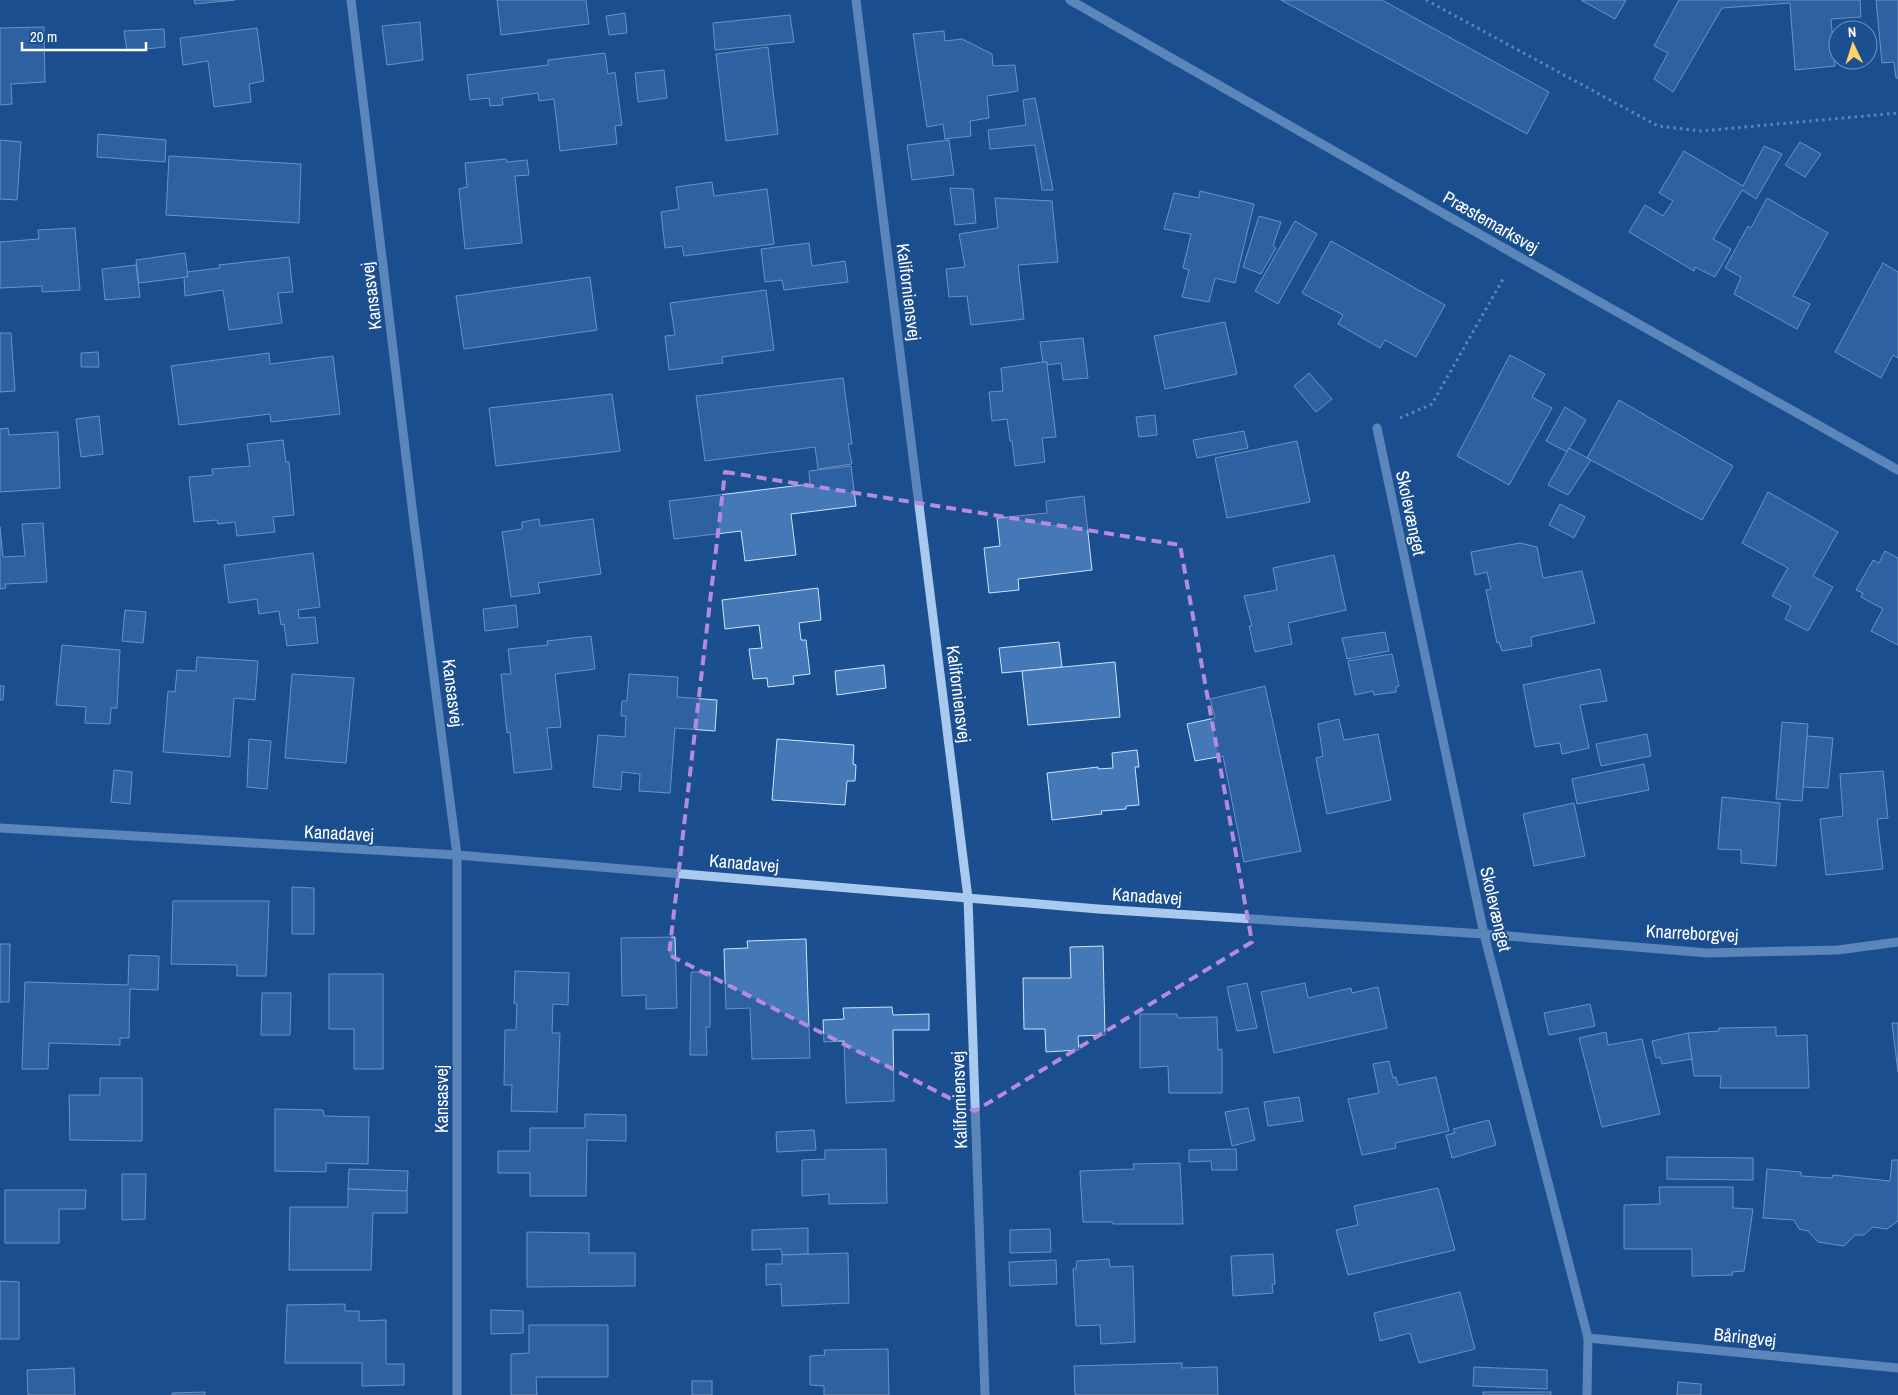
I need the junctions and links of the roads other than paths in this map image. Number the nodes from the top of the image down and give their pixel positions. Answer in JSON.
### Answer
{"nodes":[{"id":1,"x":351,"y":0,"type":"edge"},
{"id":2,"x":856,"y":0,"type":"edge"},
{"id":3,"x":1070,"y":0,"type":"edge"},
{"id":4,"x":1377,"y":428,"type":"road end"},
{"id":5,"x":1898,"y":470,"type":"edge"},
{"id":6,"x":0,"y":828,"type":"edge"},
{"id":7,"x":457,"y":855,"type":"junction"},
{"id":8,"x":968,"y":898,"type":"junction"},
{"id":9,"x":1484,"y":934,"type":"junction"},
{"id":10,"x":1898,"y":942,"type":"edge"},
{"id":11,"x":1588,"y":1338,"type":"junction"},
{"id":12,"x":1898,"y":1368,"type":"edge"},
{"id":13,"x":457,"y":1395,"type":"edge"},
{"id":14,"x":985,"y":1395,"type":"edge"},
{"id":15,"x":1588,"y":1395,"type":"edge"}],
"edges":[{"from":1,"to":7,"type":"street","name":"Kansasvej"},
{"from":2,"to":8,"type":"street","name":"Kaliforniensvej"},
{"from":3,"to":5,"type":"street","name":"Præstemarksvej"},
{"from":4,"to":9,"type":"street","name":"Skolevænget"},
{"from":6,"to":7,"type":"street","name":"Kanadavej"},
{"from":7,"to":8,"type":"street","name":"Kanadavej"},
{"from":7,"to":13,"type":"street","name":"Kansasvej"},
{"from":8,"to":9,"type":"street","name":"Kanadavej"},
{"from":8,"to":14,"type":"street","name":"Kaliforniensvej"},
{"from":9,"to":10,"type":"street","name":"Knarreborgvej"},
{"from":9,"to":11,"type":"street","name":"Skolevænget"},
{"from":11,"to":12,"type":"street","name":"Båringvej"},
{"from":11,"to":15,"type":"street","name":"Skolevænget"}]}
